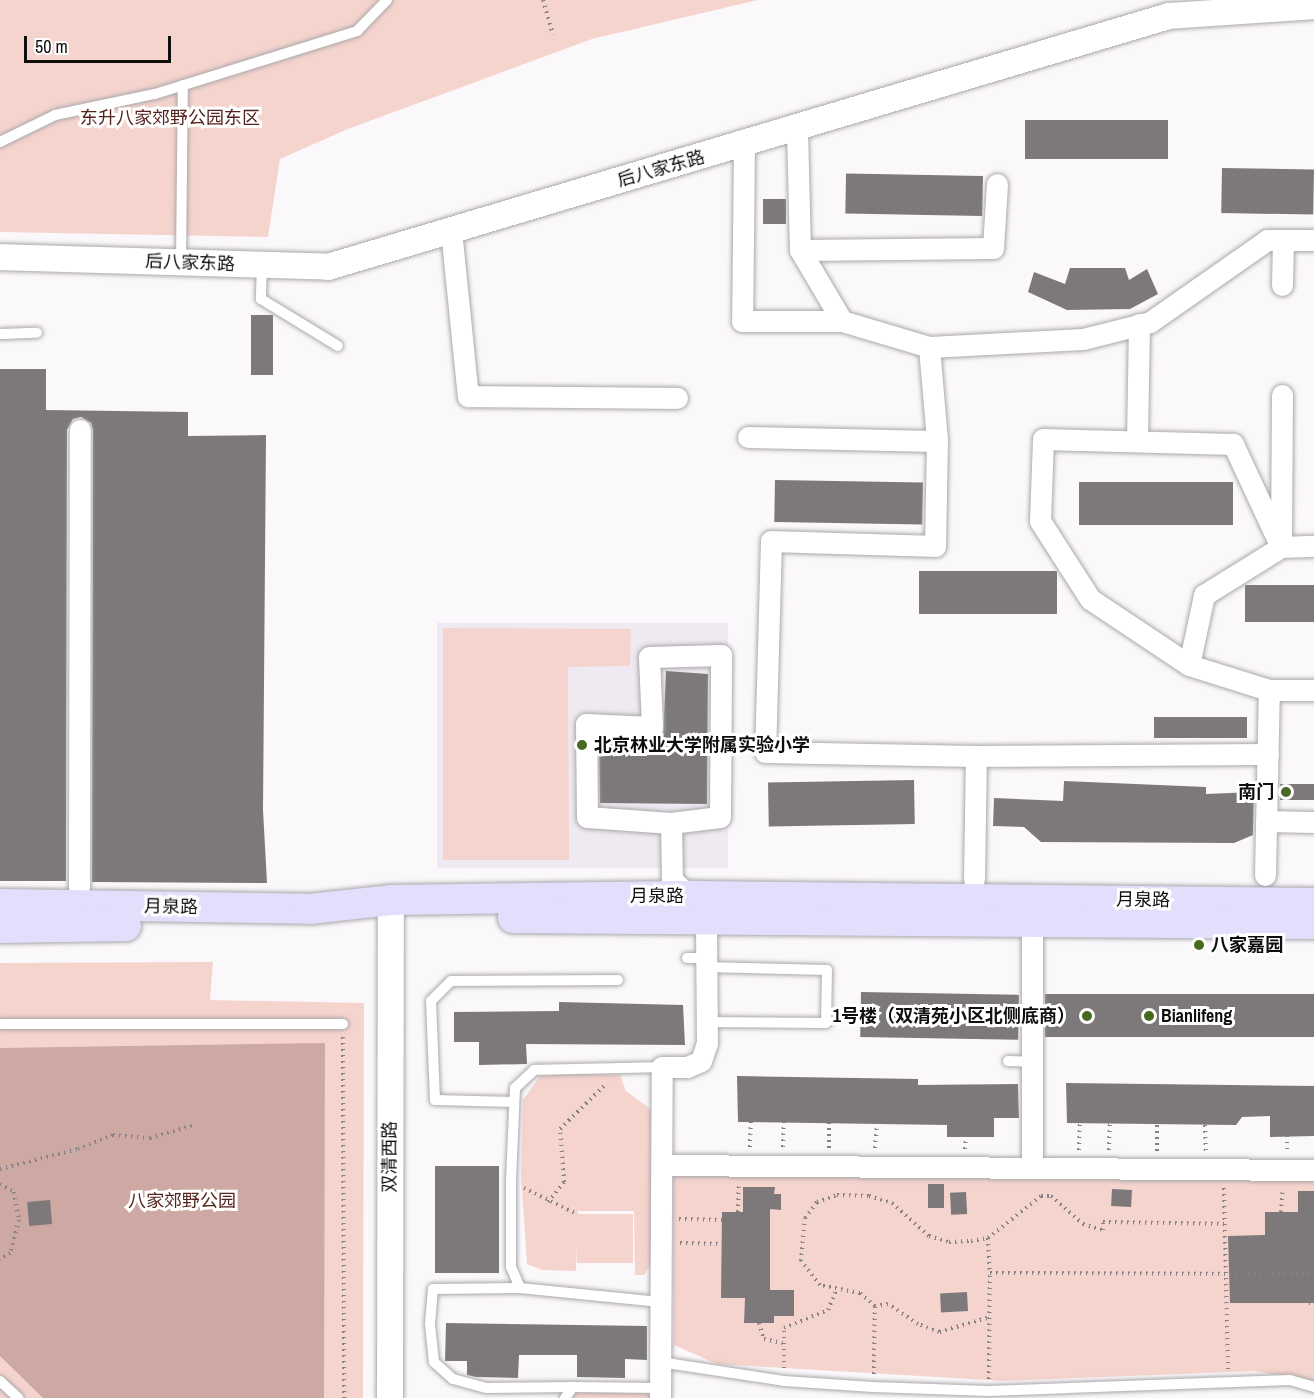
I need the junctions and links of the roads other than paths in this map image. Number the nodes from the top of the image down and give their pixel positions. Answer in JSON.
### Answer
{"nodes":[{"id":1,"x":387,"y":0,"type":"edge"},
{"id":2,"x":1314,"y":6,"type":"edge"},
{"id":3,"x":183,"y":85,"type":"junction"},
{"id":4,"x":797,"y":129,"type":"junction"},
{"id":5,"x":0,"y":142,"type":"edge"},
{"id":6,"x":744,"y":144,"type":"junction"},
{"id":7,"x":997,"y":184,"type":"dead end"},
{"id":8,"x":452,"y":230,"type":"junction"},
{"id":9,"x":1283,"y":240,"type":"junction"},
{"id":10,"x":1314,"y":240,"type":"edge"},
{"id":11,"x":800,"y":250,"type":"junction"},
{"id":12,"x":0,"y":257,"type":"edge"},
{"id":13,"x":181,"y":263,"type":"junction"},
{"id":14,"x":262,"y":265,"type":"junction"},
{"id":15,"x":1282,"y":285,"type":"dead end"},
{"id":16,"x":842,"y":321,"type":"junction"},
{"id":17,"x":1139,"y":324,"type":"junction"},
{"id":18,"x":37,"y":333,"type":"dead end"},
{"id":19,"x":0,"y":334,"type":"edge"},
{"id":20,"x":338,"y":346,"type":"dead end"},
{"id":21,"x":929,"y":347,"type":"junction"},
{"id":22,"x":1282,"y":395,"type":"dead end"},
{"id":23,"x":677,"y":398,"type":"dead end"},
{"id":24,"x":80,"y":430,"type":"dead end"},
{"id":25,"x":748,"y":437,"type":"dead end"},
{"id":26,"x":1137,"y":439,"type":"junction"},
{"id":27,"x":937,"y":441,"type":"junction"},
{"id":28,"x":1314,"y":546,"type":"edge"},
{"id":29,"x":1281,"y":547,"type":"junction"},
{"id":30,"x":1189,"y":665,"type":"junction"},
{"id":31,"x":1269,"y":690,"type":"junction"},
{"id":32,"x":1314,"y":690,"type":"edge"},
{"id":33,"x":1268,"y":754,"type":"junction"},
{"id":34,"x":976,"y":756,"type":"junction"},
{"id":35,"x":1266,"y":821,"type":"junction"},
{"id":36,"x":1314,"y":822,"type":"edge"},
{"id":37,"x":671,"y":823,"type":"junction"},
{"id":38,"x":1265,"y":875,"type":"dead end"},
{"id":39,"x":974,"y":879,"type":"dead end"},
{"id":40,"x":79,"y":887,"type":"dead end"},
{"id":41,"x":1314,"y":903,"type":"edge"},
{"id":42,"x":0,"y":904,"type":"edge"},
{"id":43,"x":698,"y":908,"type":"junction"},
{"id":44,"x":391,"y":916,"type":"junction"},
{"id":45,"x":1032,"y":922,"type":"junction"},
{"id":46,"x":1314,"y":924,"type":"edge"},
{"id":47,"x":0,"y":928,"type":"edge"},
{"id":48,"x":699,"y":961,"type":"junction"},
{"id":49,"x":618,"y":980,"type":"dead end"},
{"id":50,"x":705,"y":1022,"type":"junction"},
{"id":51,"x":0,"y":1024,"type":"edge"},
{"id":52,"x":344,"y":1024,"type":"road end"},
{"id":53,"x":1008,"y":1061,"type":"dead end"},
{"id":54,"x":1032,"y":1062,"type":"junction"},
{"id":55,"x":662,"y":1066,"type":"junction"},
{"id":56,"x":514,"y":1102,"type":"junction"},
{"id":57,"x":662,"y":1165,"type":"junction"},
{"id":58,"x":1032,"y":1168,"type":"junction"},
{"id":59,"x":1314,"y":1170,"type":"edge"},
{"id":60,"x":520,"y":1288,"type":"junction"},
{"id":61,"x":660,"y":1302,"type":"junction"},
{"id":62,"x":660,"y":1362,"type":"junction"},
{"id":63,"x":0,"y":1381,"type":"edge"},
{"id":64,"x":573,"y":1387,"type":"junction"},
{"id":65,"x":1314,"y":1387,"type":"edge"},
{"id":66,"x":660,"y":1393,"type":"edge"},
{"id":67,"x":18,"y":1398,"type":"edge"},
{"id":68,"x":390,"y":1398,"type":"edge"},
{"id":69,"x":565,"y":1398,"type":"edge"}],
"edges":[{"from":1,"to":3,"type":"lane"},
{"from":2,"to":4,"type":"street","name":"后八家东路"},
{"from":3,"to":5,"type":"lane"},
{"from":3,"to":13,"type":"lane"},
{"from":4,"to":6,"type":"street","name":"后八家东路"},
{"from":4,"to":11,"type":"street"},
{"from":6,"to":8,"type":"street","name":"后八家东路"},
{"from":6,"to":16,"type":"street"},
{"from":7,"to":11,"type":"street"},
{"from":8,"to":14,"type":"street","name":"后八家东路"},
{"from":8,"to":23,"type":"street"},
{"from":9,"to":10,"type":"street"},
{"from":9,"to":15,"type":"street"},
{"from":9,"to":17,"type":"street"},
{"from":11,"to":16,"type":"street"},
{"from":12,"to":13,"type":"street","name":"后八家东路"},
{"from":13,"to":14,"type":"street","name":"后八家东路"},
{"from":14,"to":20,"type":"lane"},
{"from":16,"to":21,"type":"street"},
{"from":17,"to":21,"type":"street"},
{"from":17,"to":26,"type":"street"},
{"from":18,"to":19,"type":"lane"},
{"from":21,"to":27,"type":"street"},
{"from":22,"to":29,"type":"street"},
{"from":24,"to":40,"type":"street"},
{"from":25,"to":27,"type":"street"},
{"from":26,"to":29,"type":"street"},
{"from":26,"to":30,"type":"street"},
{"from":27,"to":34,"type":"street"},
{"from":28,"to":29,"type":"street"},
{"from":29,"to":30,"type":"street"},
{"from":30,"to":31,"type":"street"},
{"from":31,"to":32,"type":"street"},
{"from":31,"to":33,"type":"street"},
{"from":33,"to":34,"type":"street"},
{"from":33,"to":35,"type":"street"},
{"from":34,"to":39,"type":"street"},
{"from":35,"to":36,"type":"street"},
{"from":35,"to":38,"type":"street"},
{"from":37,"to":37,"type":"street"},
{"from":37,"to":43,"type":"street"},
{"from":41,"to":43,"type":"main road","name":"月泉路"},
{"from":42,"to":43,"type":"main road","name":"月泉路"},
{"from":43,"to":44,"type":"main road","name":"月泉路"},
{"from":43,"to":45,"type":"main road","name":"月泉路"},
{"from":43,"to":48,"type":"street"},
{"from":44,"to":47,"type":"main road","name":"月泉路"},
{"from":44,"to":68,"type":"street","name":"双清西路"},
{"from":45,"to":46,"type":"main road","name":"月泉路"},
{"from":45,"to":54,"type":"street"},
{"from":48,"to":50,"type":"street"},
{"from":48,"to":50,"type":"lane"},
{"from":49,"to":56,"type":"lane"},
{"from":50,"to":55,"type":"street"},
{"from":51,"to":52,"type":"lane"},
{"from":53,"to":54,"type":"lane"},
{"from":54,"to":58,"type":"street"},
{"from":55,"to":56,"type":"lane"},
{"from":55,"to":57,"type":"street"},
{"from":56,"to":60,"type":"lane"},
{"from":57,"to":58,"type":"street"},
{"from":57,"to":61,"type":"street"},
{"from":58,"to":59,"type":"street"},
{"from":60,"to":61,"type":"lane"},
{"from":60,"to":64,"type":"lane"},
{"from":61,"to":62,"type":"street"},
{"from":62,"to":65,"type":"lane"},
{"from":62,"to":66,"type":"street"},
{"from":63,"to":67,"type":"lane"},
{"from":64,"to":66,"type":"lane"},
{"from":64,"to":69,"type":"lane"}]}
